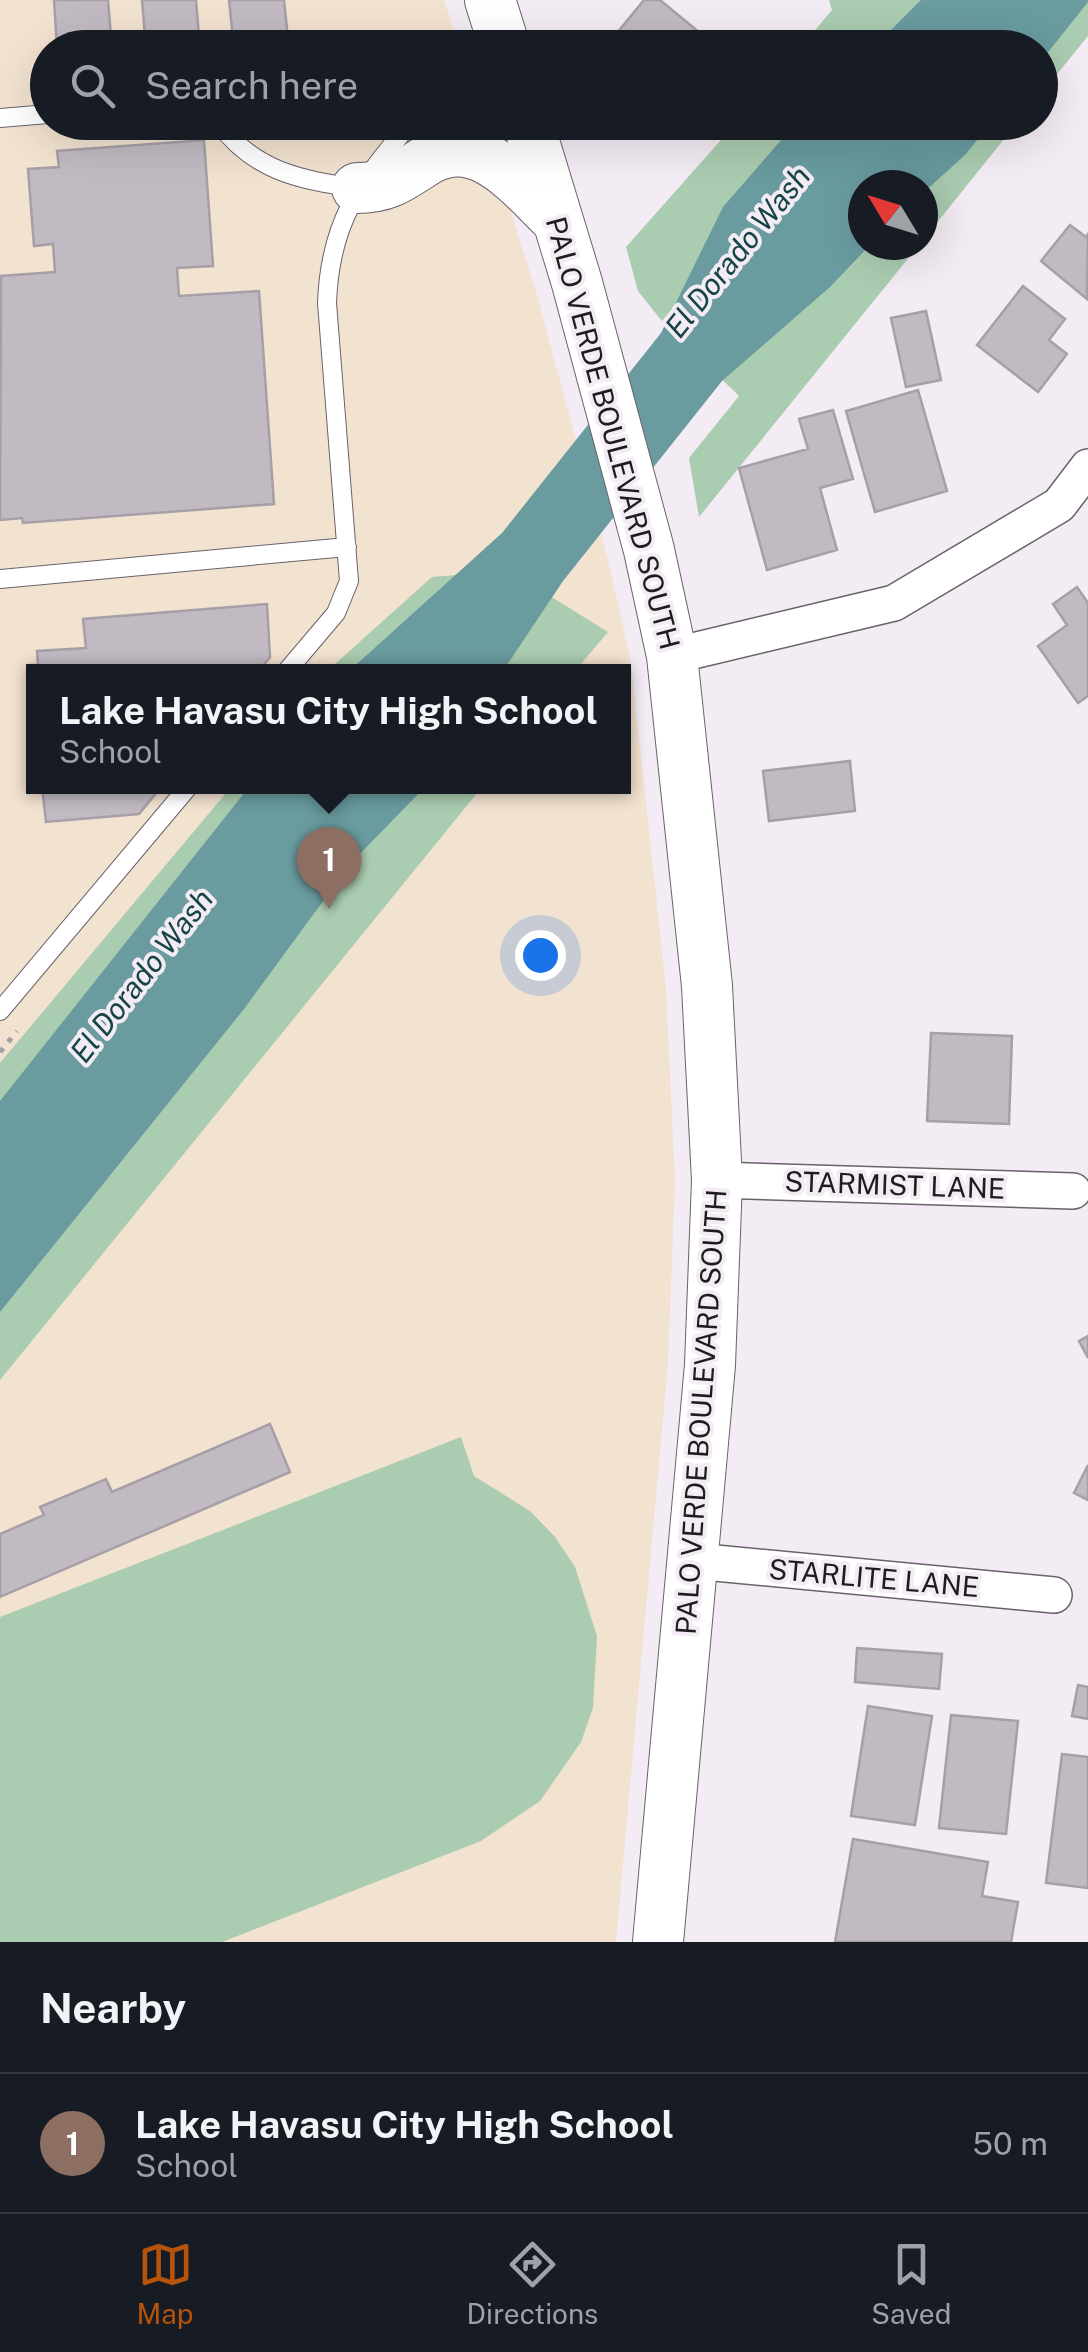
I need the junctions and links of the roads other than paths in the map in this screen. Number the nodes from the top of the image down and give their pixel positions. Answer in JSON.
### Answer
{"nodes":[{"id":1,"x":30,"y":116,"type":"edge"},
{"id":2,"x":0,"y":118,"type":"edge"},
{"id":3,"x":232,"y":140,"type":"edge"},
{"id":4,"x":396,"y":140,"type":"edge"},
{"id":5,"x":534,"y":140,"type":"edge"},
{"id":6,"x":357,"y":188,"type":"junction"},
{"id":7,"x":559,"y":223,"type":"junction"},
{"id":8,"x":1088,"y":467,"type":"edge"},
{"id":9,"x":347,"y":546,"type":"junction"},
{"id":10,"x":0,"y":579,"type":"edge"},
{"id":11,"x":672,"y":656,"type":"junction"},
{"id":12,"x":292,"y":664,"type":"edge"},
{"id":13,"x":182,"y":794,"type":"edge"},
{"id":14,"x":0,"y":1010,"type":"edge"},
{"id":15,"x":717,"y":1180,"type":"junction"},
{"id":16,"x":1073,"y":1190,"type":"dead end"},
{"id":17,"x":694,"y":1561,"type":"junction"},
{"id":18,"x":1054,"y":1595,"type":"dead end"},
{"id":19,"x":658,"y":1942,"type":"edge"}],
"edges":[{"from":1,"to":2,"type":"lane"},
{"from":3,"to":6,"type":"lane"},
{"from":4,"to":6,"type":"lane"},
{"from":5,"to":7,"type":"main road","name":"PALO VERDE BOULEVARD SOUTH"},
{"from":6,"to":7,"type":"main road"},
{"from":6,"to":9,"type":"lane"},
{"from":7,"to":11,"type":"main road","name":"PALO VERDE BOULEVARD SOUTH"},
{"from":8,"to":11,"type":"street"},
{"from":9,"to":10,"type":"lane"},
{"from":9,"to":12,"type":"lane"},
{"from":11,"to":15,"type":"main road","name":"PALO VERDE BOULEVARD SOUTH"},
{"from":13,"to":14,"type":"lane"},
{"from":15,"to":16,"type":"street","name":"STARMIST LANE"},
{"from":15,"to":17,"type":"main road","name":"PALO VERDE BOULEVARD SOUTH"},
{"from":17,"to":18,"type":"street","name":"STARLITE LANE"},
{"from":17,"to":19,"type":"main road","name":"PALO VERDE BOULEVARD SOUTH"}]}
